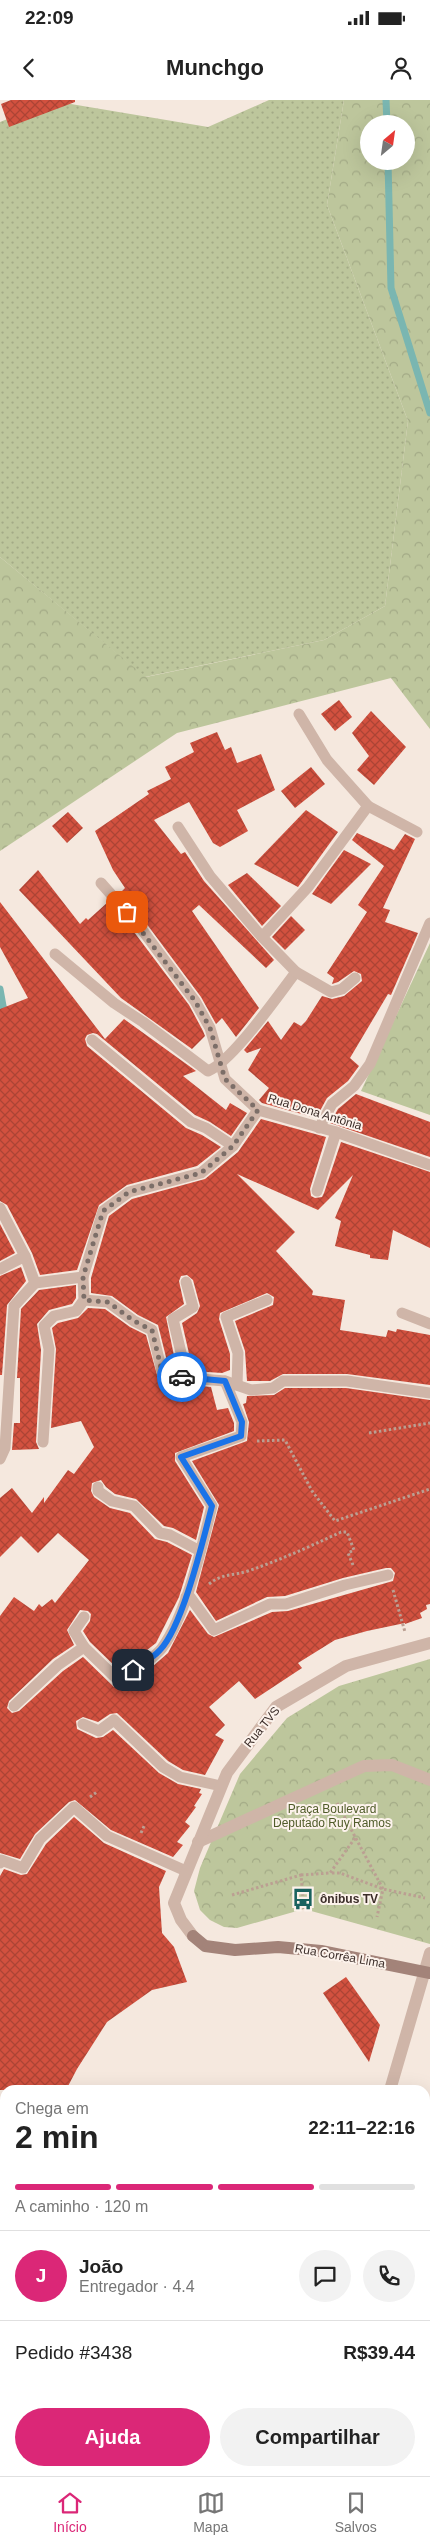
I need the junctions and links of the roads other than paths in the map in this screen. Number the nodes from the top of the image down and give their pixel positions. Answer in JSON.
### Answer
{"nodes":[{"id":1,"x":299,"y":714,"type":"dead end"},
{"id":2,"x":368,"y":806,"type":"junction"},
{"id":3,"x":178,"y":826,"type":"dead end"},
{"id":4,"x":417,"y":832,"type":"dead end"},
{"id":5,"x":101,"y":883,"type":"dead end"},
{"id":6,"x":430,"y":924,"type":"edge"},
{"id":7,"x":262,"y":938,"type":"junction"},
{"id":8,"x":54,"y":954,"type":"dead end"},
{"id":9,"x":296,"y":972,"type":"junction"},
{"id":10,"x":354,"y":978,"type":"dead end"},
{"id":11,"x":92,"y":1040,"type":"dead end"},
{"id":12,"x":220,"y":1063,"type":"junction"},
{"id":13,"x":258,"y":1110,"type":"junction"},
{"id":14,"x":319,"y":1128,"type":"junction"},
{"id":15,"x":336,"y":1132,"type":"junction"},
{"id":16,"x":233,"y":1146,"type":"junction"},
{"id":17,"x":430,"y":1164,"type":"edge"},
{"id":18,"x":317,"y":1191,"type":"dead end"},
{"id":19,"x":0,"y":1208,"type":"edge"},
{"id":20,"x":25,"y":1256,"type":"junction"},
{"id":21,"x":0,"y":1269,"type":"edge"},
{"id":22,"x":83,"y":1277,"type":"junction"},
{"id":23,"x":186,"y":1282,"type":"dead end"},
{"id":24,"x":35,"y":1283,"type":"junction"},
{"id":25,"x":84,"y":1300,"type":"junction"},
{"id":26,"x":268,"y":1300,"type":"dead end"},
{"id":27,"x":402,"y":1313,"type":"dead end"},
{"id":28,"x":430,"y":1324,"type":"edge"},
{"id":29,"x":187,"y":1378,"type":"junction"},
{"id":30,"x":225,"y":1381,"type":"junction"},
{"id":31,"x":237,"y":1385,"type":"junction"},
{"id":32,"x":430,"y":1393,"type":"edge"},
{"id":33,"x":43,"y":1442,"type":"dead end"},
{"id":34,"x":0,"y":1459,"type":"edge"},
{"id":35,"x":98,"y":1487,"type":"dead end"},
{"id":36,"x":200,"y":1551,"type":"junction"},
{"id":37,"x":388,"y":1575,"type":"road end"},
{"id":38,"x":188,"y":1597,"type":"junction"},
{"id":39,"x":84,"y":1617,"type":"dead end"},
{"id":40,"x":430,"y":1643,"type":"edge"},
{"id":41,"x":84,"y":1647,"type":"junction"},
{"id":42,"x":14,"y":1706,"type":"dead end"},
{"id":43,"x":83,"y":1724,"type":"dead end"},
{"id":44,"x":430,"y":1780,"type":"edge"},
{"id":45,"x":221,"y":1786,"type":"junction"},
{"id":46,"x":198,"y":1842,"type":"junction"},
{"id":47,"x":0,"y":1861,"type":"edge"},
{"id":48,"x":186,"y":1871,"type":"junction"},
{"id":49,"x":194,"y":1936,"type":"joint"},
{"id":50,"x":430,"y":1953,"type":"edge"},
{"id":51,"x":427,"y":1973,"type":"edge"},
{"id":52,"x":392,"y":2085,"type":"edge"}],
"edges":[{"from":1,"to":2,"type":"lane"},
{"from":2,"to":4,"type":"lane"},
{"from":2,"to":7,"type":"lane"},
{"from":3,"to":7,"type":"lane"},
{"from":5,"to":12,"type":"lane","name":"Rua Dona Antônia"},
{"from":6,"to":14,"type":"lane"},
{"from":7,"to":9,"type":"lane"},
{"from":8,"to":12,"type":"lane"},
{"from":9,"to":10,"type":"lane"},
{"from":9,"to":12,"type":"lane"},
{"from":11,"to":16,"type":"lane"},
{"from":12,"to":13,"type":"lane","name":"Rua Dona Antônia"},
{"from":13,"to":14,"type":"lane","name":"Rua Dona Antônia"},
{"from":13,"to":16,"type":"lane"},
{"from":14,"to":15,"type":"lane","name":"Rua Dona Antônia"},
{"from":15,"to":17,"type":"lane","name":"Rua Dona Antônia"},
{"from":15,"to":18,"type":"lane"},
{"from":16,"to":22,"type":"lane"},
{"from":19,"to":20,"type":"lane"},
{"from":20,"to":21,"type":"lane"},
{"from":20,"to":24,"type":"lane"},
{"from":22,"to":24,"type":"lane"},
{"from":22,"to":25,"type":"lane"},
{"from":23,"to":29,"type":"lane"},
{"from":24,"to":34,"type":"lane"},
{"from":25,"to":29,"type":"lane"},
{"from":25,"to":33,"type":"lane"},
{"from":26,"to":31,"type":"lane"},
{"from":27,"to":28,"type":"lane"},
{"from":29,"to":30,"type":"lane"},
{"from":30,"to":31,"type":"lane"},
{"from":30,"to":36,"type":"lane"},
{"from":31,"to":32,"type":"lane"},
{"from":35,"to":36,"type":"lane"},
{"from":36,"to":38,"type":"lane"},
{"from":37,"to":38,"type":"lane"},
{"from":38,"to":41,"type":"lane"},
{"from":39,"to":41,"type":"lane"},
{"from":40,"to":45,"type":"street","name":"Rua TVS"},
{"from":41,"to":42,"type":"lane"},
{"from":43,"to":45,"type":"lane"},
{"from":44,"to":46,"type":"street"},
{"from":45,"to":46,"type":"street","name":"Rua TVS"},
{"from":46,"to":48,"type":"street","name":"Rua TVS"},
{"from":47,"to":48,"type":"lane"},
{"from":48,"to":49,"type":"street","name":"Rua TVS"},
{"from":49,"to":51,"type":"street","name":"Rua Corrêa Lima"},
{"from":50,"to":51,"type":"street"},
{"from":51,"to":52,"type":"street"}]}
